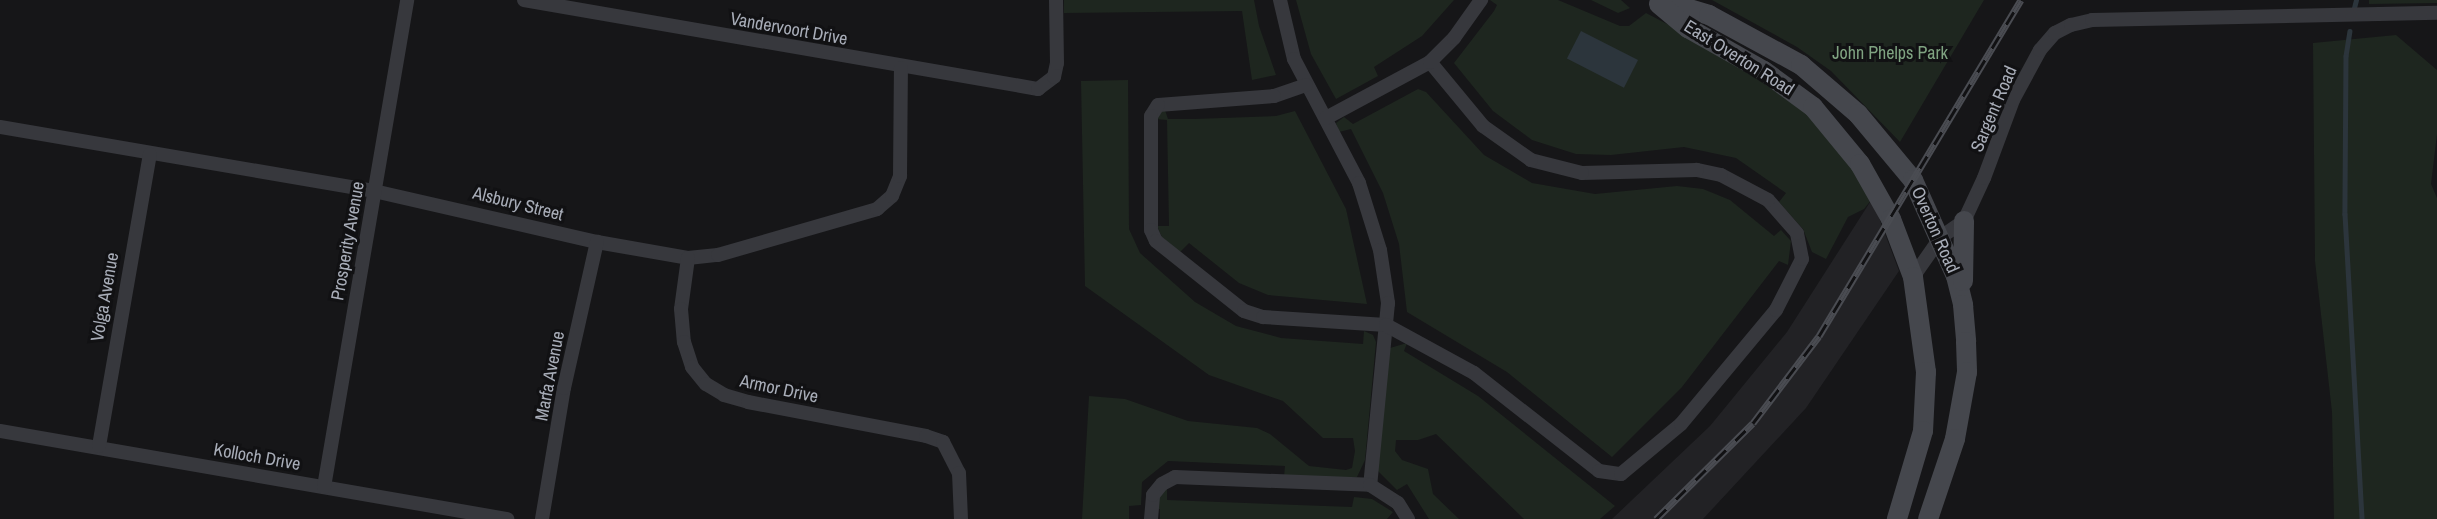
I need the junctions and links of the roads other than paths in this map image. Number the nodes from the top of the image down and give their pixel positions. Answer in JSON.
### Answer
{"nodes":[{"id":1,"x":407,"y":0,"type":"edge"},
{"id":2,"x":524,"y":0,"type":"edge"},
{"id":3,"x":1056,"y":0,"type":"edge"},
{"id":4,"x":1280,"y":0,"type":"edge"},
{"id":5,"x":1481,"y":0,"type":"edge"},
{"id":6,"x":1654,"y":0,"type":"edge"},
{"id":7,"x":1660,"y":0,"type":"edge"},
{"id":8,"x":1704,"y":7,"type":"edge"},
{"id":9,"x":2437,"y":13,"type":"edge"},
{"id":10,"x":1430,"y":62,"type":"junction"},
{"id":11,"x":901,"y":68,"type":"junction"},
{"id":12,"x":1306,"y":85,"type":"junction"},
{"id":13,"x":1326,"y":118,"type":"junction"},
{"id":14,"x":0,"y":127,"type":"edge"},
{"id":15,"x":150,"y":154,"type":"junction"},
{"id":16,"x":374,"y":191,"type":"junction"},
{"id":17,"x":1964,"y":221,"type":"junction"},
{"id":18,"x":1941,"y":237,"type":"junction"},
{"id":19,"x":597,"y":242,"type":"junction"},
{"id":20,"x":688,"y":258,"type":"junction"},
{"id":21,"x":1913,"y":277,"type":"junction"},
{"id":22,"x":1964,"y":305,"type":"junction"},
{"id":23,"x":1386,"y":325,"type":"junction"},
{"id":24,"x":0,"y":431,"type":"edge"},
{"id":25,"x":99,"y":446,"type":"junction"},
{"id":26,"x":1370,"y":486,"type":"junction"},
{"id":27,"x":324,"y":487,"type":"junction"},
{"id":28,"x":1899,"y":515,"type":"edge"},
{"id":29,"x":507,"y":519,"type":"edge"},
{"id":30,"x":543,"y":519,"type":"edge"},
{"id":31,"x":961,"y":519,"type":"edge"},
{"id":32,"x":1151,"y":519,"type":"edge"},
{"id":33,"x":1408,"y":519,"type":"edge"},
{"id":34,"x":1919,"y":519,"type":"edge"},
{"id":35,"x":1928,"y":519,"type":"edge"}],
"edges":[{"from":1,"to":16,"type":"street","name":"Prosperity Avenue"},
{"from":2,"to":11,"type":"street","name":"Vandervoort Drive"},
{"from":3,"to":11,"type":"street","name":"Vandervoort Drive"},
{"from":4,"to":12,"type":"street"},
{"from":5,"to":10,"type":"street"},
{"from":6,"to":21,"type":"street","name":"East Overton Road"},
{"from":7,"to":8,"type":"street","name":"Overton Road"},
{"from":8,"to":18,"type":"street","name":"Overton Road"},
{"from":9,"to":17,"type":"street","name":"Sargent Road"},
{"from":10,"to":13,"type":"street"},
{"from":10,"to":23,"type":"street"},
{"from":11,"to":20,"type":"street","name":"Alsbury Street"},
{"from":12,"to":13,"type":"street"},
{"from":12,"to":23,"type":"street"},
{"from":13,"to":23,"type":"street"},
{"from":14,"to":15,"type":"street","name":"Alsbury Street"},
{"from":15,"to":16,"type":"street","name":"Alsbury Street"},
{"from":15,"to":25,"type":"street","name":"Volga Avenue"},
{"from":16,"to":19,"type":"street","name":"Alsbury Street"},
{"from":16,"to":27,"type":"street","name":"Prosperity Avenue"},
{"from":17,"to":18,"type":"street"},
{"from":17,"to":22,"type":"street"},
{"from":18,"to":21,"type":"street"},
{"from":18,"to":22,"type":"street","name":"Overton Road"},
{"from":19,"to":20,"type":"street","name":"Alsbury Street"},
{"from":19,"to":30,"type":"street","name":"Marfa Avenue"},
{"from":20,"to":31,"type":"street","name":"Armor Drive"},
{"from":21,"to":28,"type":"street","name":"East Overton Road"},
{"from":22,"to":35,"type":"street","name":"Overton Road"},
{"from":23,"to":26,"type":"street"},
{"from":24,"to":25,"type":"street","name":"Kolloch Drive"},
{"from":25,"to":27,"type":"street","name":"Kolloch Drive"},
{"from":26,"to":32,"type":"street"},
{"from":26,"to":33,"type":"street"},
{"from":27,"to":29,"type":"street","name":"Kolloch Drive"},
{"from":28,"to":34,"type":"street"}]}
